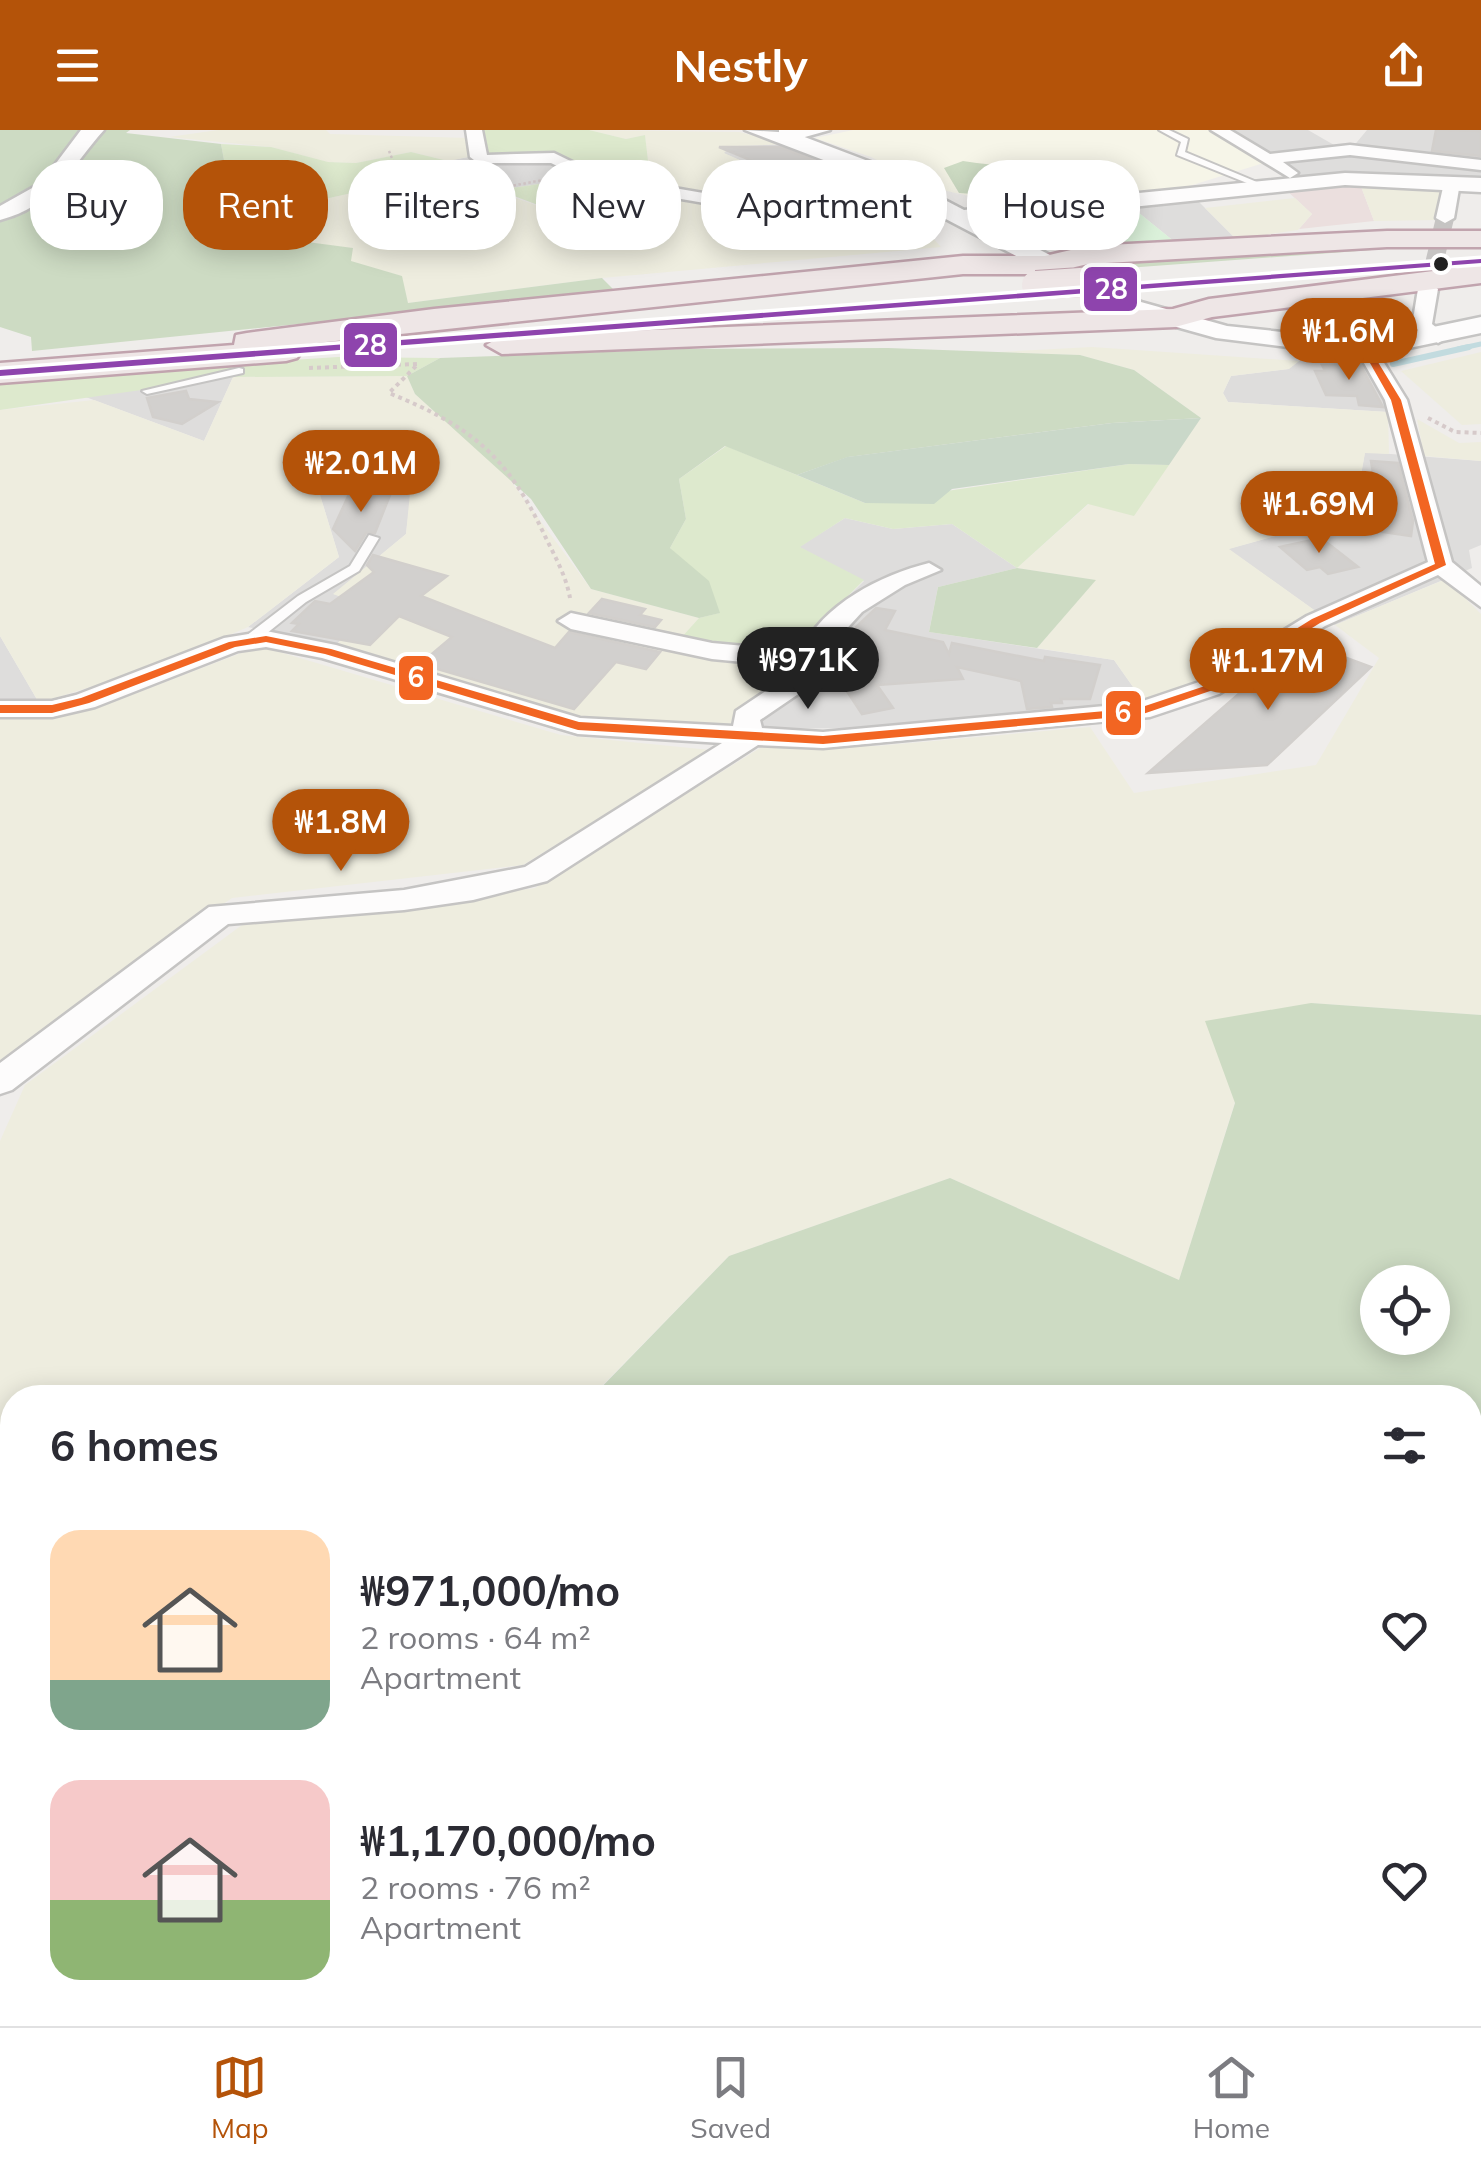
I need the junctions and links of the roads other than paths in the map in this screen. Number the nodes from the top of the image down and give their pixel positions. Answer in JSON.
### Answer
{"nodes":[{"id":1,"x":94,"y":130,"type":"edge"},
{"id":2,"x":474,"y":130,"type":"edge"},
{"id":3,"x":754,"y":130,"type":"edge"},
{"id":4,"x":822,"y":130,"type":"edge"},
{"id":5,"x":1163,"y":130,"type":"edge"},
{"id":6,"x":1220,"y":130,"type":"edge"},
{"id":7,"x":787,"y":133,"type":"edge"},
{"id":8,"x":1326,"y":137,"type":"dead end"},
{"id":9,"x":1350,"y":150,"type":"junction"},
{"id":10,"x":1272,"y":158,"type":"junction"},
{"id":11,"x":848,"y":160,"type":"edge"},
{"id":12,"x":1481,"y":166,"type":"edge"},
{"id":13,"x":1392,"y":179,"type":"junction"},
{"id":14,"x":1452,"y":182,"type":"junction"},
{"id":15,"x":1303,"y":183,"type":"junction"},
{"id":16,"x":1260,"y":185,"type":"junction"},
{"id":17,"x":1481,"y":185,"type":"edge"},
{"id":18,"x":701,"y":197,"type":"edge"},
{"id":19,"x":1140,"y":198,"type":"edge"},
{"id":20,"x":0,"y":213,"type":"edge"},
{"id":21,"x":947,"y":213,"type":"edge"},
{"id":22,"x":967,"y":217,"type":"edge"},
{"id":23,"x":956,"y":218,"type":"junction"},
{"id":24,"x":1446,"y":218,"type":"tunnel mouth"},
{"id":25,"x":967,"y":224,"type":"edge"},
{"id":26,"x":1481,"y":239,"type":"edge"},
{"id":27,"x":976,"y":250,"type":"edge"},
{"id":28,"x":1006,"y":250,"type":"edge"},
{"id":29,"x":1038,"y":250,"type":"edge"},
{"id":30,"x":1481,"y":252,"type":"edge"},
{"id":31,"x":1088,"y":256,"type":"junction"},
{"id":32,"x":1481,"y":261,"type":"edge"},
{"id":33,"x":962,"y":265,"type":"junction"},
{"id":34,"x":1481,"y":274,"type":"edge"},
{"id":35,"x":1044,"y":282,"type":"junction"},
{"id":36,"x":1117,"y":284,"type":"junction"},
{"id":37,"x":1428,"y":289,"type":"tunnel mouth"},
{"id":38,"x":1175,"y":318,"type":"junction"},
{"id":39,"x":1481,"y":325,"type":"edge"},
{"id":40,"x":1438,"y":337,"type":"junction"},
{"id":41,"x":359,"y":345,"type":"junction"},
{"id":42,"x":1366,"y":349,"type":"junction"},
{"id":43,"x":243,"y":357,"type":"junction"},
{"id":44,"x":0,"y":361,"type":"edge"},
{"id":45,"x":0,"y":373,"type":"edge"},
{"id":46,"x":147,"y":391,"type":"dead end"},
{"id":47,"x":373,"y":538,"type":"dead end"},
{"id":48,"x":1442,"y":565,"type":"junction"},
{"id":49,"x":929,"y":570,"type":"dead end"},
{"id":50,"x":1481,"y":598,"type":"edge"},
{"id":51,"x":571,"y":621,"type":"road end"},
{"id":52,"x":247,"y":642,"type":"junction"},
{"id":53,"x":810,"y":660,"type":"junction"},
{"id":54,"x":0,"y":710,"type":"edge"},
{"id":55,"x":749,"y":738,"type":"junction"},
{"id":56,"x":0,"y":1081,"type":"edge"}],
"edges":[{"from":1,"to":20,"type":"street"},
{"from":2,"to":18,"type":"street"},
{"from":3,"to":7,"type":"street"},
{"from":4,"to":7,"type":"street"},
{"from":5,"to":16,"type":"lane"},
{"from":6,"to":10,"type":"street"},
{"from":7,"to":11,"type":"street"},
{"from":8,"to":9,"type":"street"},
{"from":9,"to":10,"type":"street"},
{"from":9,"to":12,"type":"street"},
{"from":9,"to":13,"type":"street"},
{"from":10,"to":15,"type":"street"},
{"from":13,"to":14,"type":"street"},
{"from":13,"to":15,"type":"street"},
{"from":14,"to":17,"type":"street"},
{"from":14,"to":24,"type":"street"},
{"from":15,"to":16,"type":"street"},
{"from":16,"to":19,"type":"street"},
{"from":21,"to":23,"type":"street"},
{"from":22,"to":23,"type":"street"},
{"from":23,"to":25,"type":"street"},
{"from":26,"to":31,"type":"highway"},
{"from":27,"to":33,"type":"highway"},
{"from":28,"to":35,"type":"street"},
{"from":29,"to":31,"type":"highway"},
{"from":30,"to":36,"type":"highway"},
{"from":31,"to":35,"type":"highway"},
{"from":32,"to":36,"type":"highway"},
{"from":33,"to":35,"type":"highway"},
{"from":33,"to":43,"type":"highway"},
{"from":34,"to":38,"type":"highway"},
{"from":35,"to":36,"type":"highway"},
{"from":35,"to":38,"type":"street"},
{"from":35,"to":41,"type":"highway"},
{"from":35,"to":43,"type":"highway"},
{"from":37,"to":40,"type":"street"},
{"from":38,"to":41,"type":"highway"},
{"from":38,"to":42,"type":"street"},
{"from":39,"to":40,"type":"street"},
{"from":40,"to":42,"type":"street"},
{"from":41,"to":45,"type":"highway"},
{"from":42,"to":48,"type":"street"},
{"from":43,"to":44,"type":"highway"},
{"from":43,"to":46,"type":"lane"},
{"from":47,"to":52,"type":"lane"},
{"from":48,"to":50,"type":"street"},
{"from":48,"to":55,"type":"street"},
{"from":49,"to":53,"type":"street"},
{"from":51,"to":53,"type":"street"},
{"from":52,"to":54,"type":"street"},
{"from":52,"to":55,"type":"street"},
{"from":53,"to":55,"type":"street"},
{"from":55,"to":56,"type":"street"}]}
